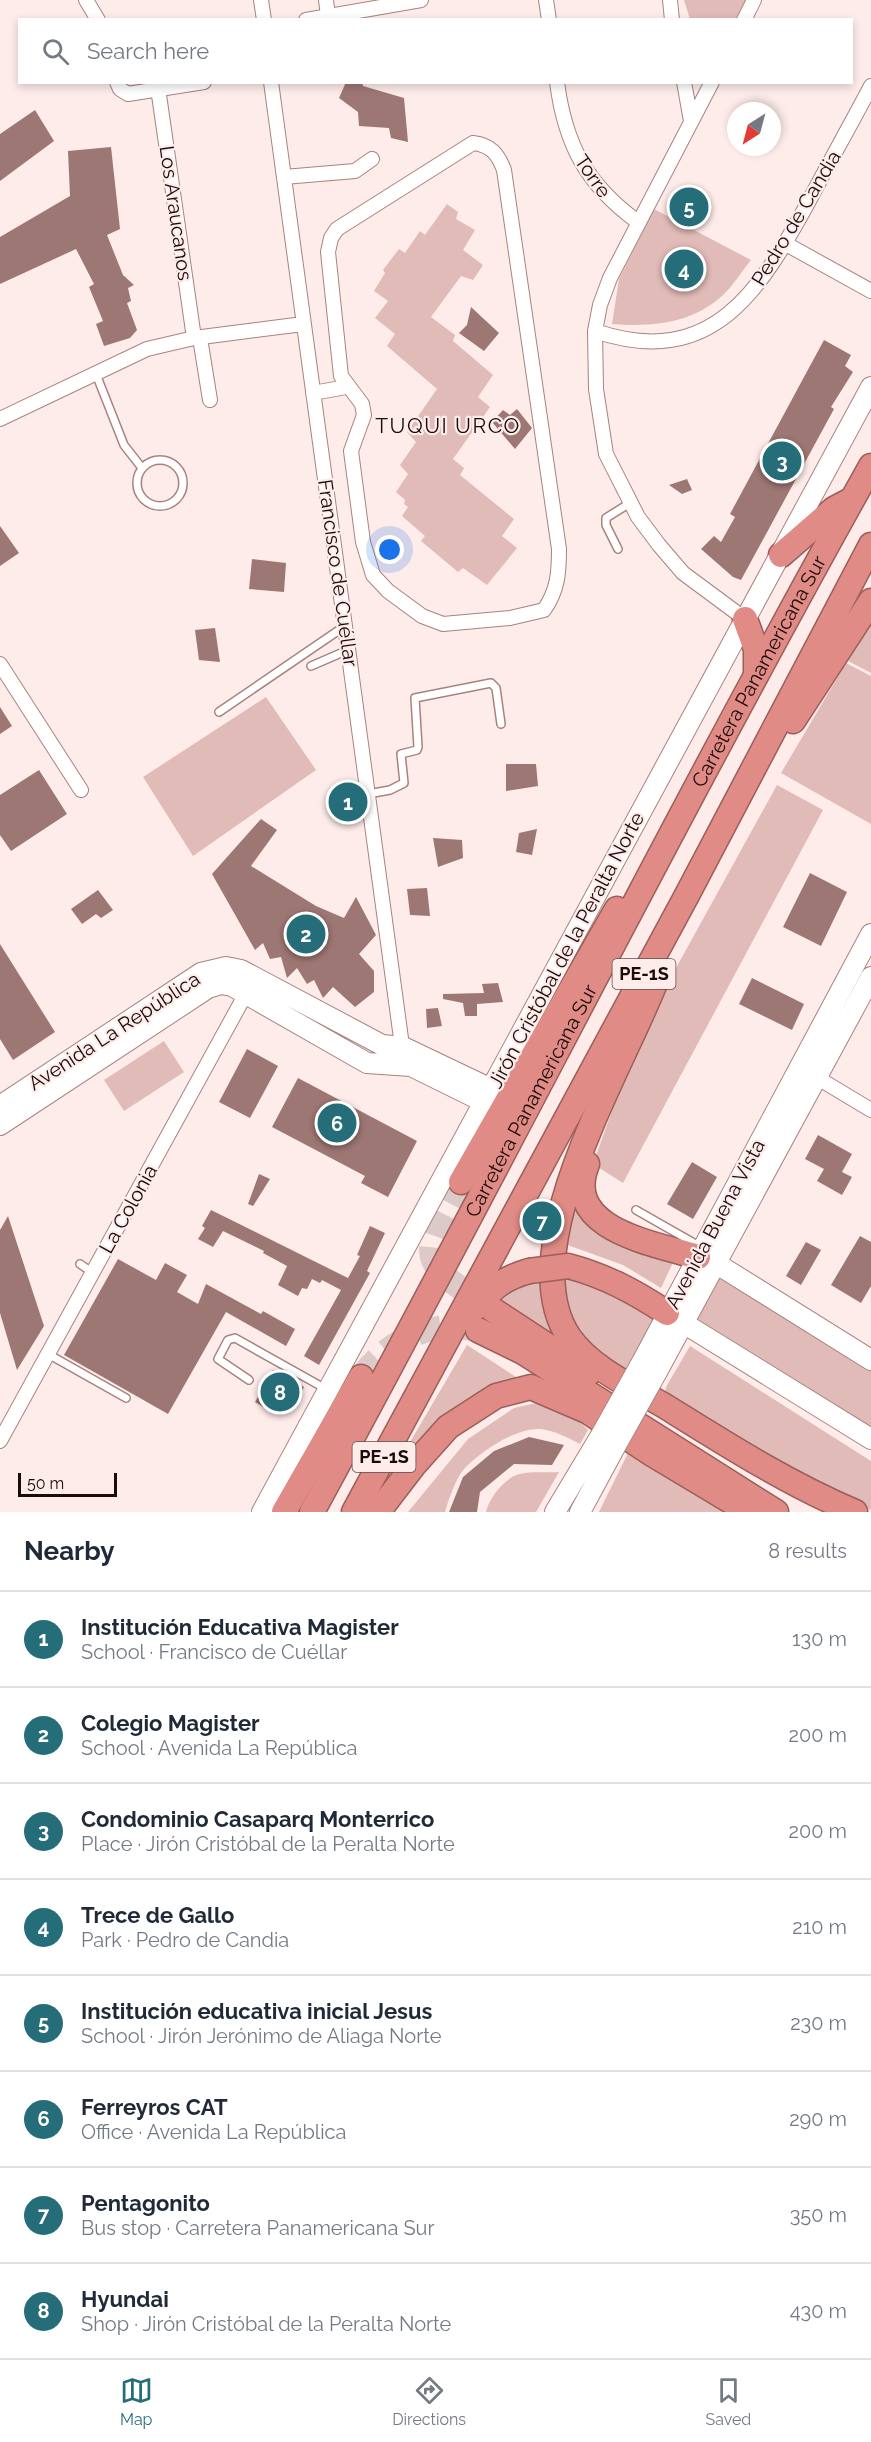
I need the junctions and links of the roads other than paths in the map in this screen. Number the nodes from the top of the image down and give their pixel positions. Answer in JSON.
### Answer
{"nodes":[{"id":1,"x":86,"y":0,"type":"edge"},
{"id":2,"x":261,"y":0,"type":"edge"},
{"id":3,"x":326,"y":0,"type":"edge"},
{"id":4,"x":421,"y":0,"type":"edge"},
{"id":5,"x":546,"y":0,"type":"edge"},
{"id":6,"x":670,"y":0,"type":"edge"},
{"id":7,"x":754,"y":0,"type":"edge"},
{"id":8,"x":328,"y":16,"type":"junction"},
{"id":9,"x":97,"y":18,"type":"edge"},
{"id":10,"x":264,"y":18,"type":"edge"},
{"id":11,"x":317,"y":18,"type":"edge"},
{"id":12,"x":549,"y":18,"type":"edge"},
{"id":13,"x":672,"y":18,"type":"edge"},
{"id":14,"x":745,"y":18,"type":"edge"},
{"id":15,"x":118,"y":84,"type":"edge"},
{"id":16,"x":189,"y":84,"type":"edge"},
{"id":17,"x":271,"y":84,"type":"edge"},
{"id":18,"x":557,"y":84,"type":"edge"},
{"id":19,"x":684,"y":84,"type":"edge"},
{"id":20,"x":711,"y":84,"type":"edge"},
{"id":21,"x":871,"y":86,"type":"edge"},
{"id":22,"x":158,"y":88,"type":"junction"},
{"id":23,"x":691,"y":121,"type":"junction"},
{"id":24,"x":372,"y":159,"type":"dead end"},
{"id":25,"x":284,"y":177,"type":"junction"},
{"id":26,"x":638,"y":222,"type":"junction"},
{"id":27,"x":786,"y":244,"type":"junction"},
{"id":28,"x":871,"y":291,"type":"edge"},
{"id":29,"x":303,"y":324,"type":"junction"},
{"id":30,"x":595,"y":331,"type":"junction"},
{"id":31,"x":197,"y":338,"type":"junction"},
{"id":32,"x":96,"y":374,"type":"junction"},
{"id":33,"x":346,"y":387,"type":"junction"},
{"id":34,"x":871,"y":387,"type":"edge"},
{"id":35,"x":313,"y":393,"type":"junction"},
{"id":36,"x":210,"y":400,"type":"dead end"},
{"id":37,"x":0,"y":419,"type":"edge"},
{"id":38,"x":871,"y":466,"type":"edge"},
{"id":39,"x":142,"y":468,"type":"junction"},
{"id":40,"x":853,"y":498,"type":"junction"},
{"id":41,"x":630,"y":503,"type":"junction"},
{"id":42,"x":871,"y":545,"type":"edge"},
{"id":43,"x":618,"y":549,"type":"dead end"},
{"id":44,"x":781,"y":555,"type":"junction"},
{"id":45,"x":871,"y":602,"type":"edge"},
{"id":46,"x":745,"y":619,"type":"junction"},
{"id":47,"x":345,"y":626,"type":"junction"},
{"id":48,"x":348,"y":650,"type":"junction"},
{"id":49,"x":0,"y":664,"type":"edge"},
{"id":50,"x":311,"y":666,"type":"dead end"},
{"id":51,"x":756,"y":675,"type":"junction"},
{"id":52,"x":219,"y":712,"type":"dead end"},
{"id":53,"x":501,"y":724,"type":"dead end"},
{"id":54,"x":81,"y":790,"type":"dead end"},
{"id":55,"x":368,"y":794,"type":"junction"},
{"id":56,"x":730,"y":814,"type":"junction"},
{"id":57,"x":656,"y":866,"type":"junction"},
{"id":58,"x":687,"y":895,"type":"junction"},
{"id":59,"x":871,"y":934,"type":"edge"},
{"id":60,"x":871,"y":976,"type":"edge"},
{"id":61,"x":250,"y":984,"type":"junction"},
{"id":62,"x":649,"y":1000,"type":"junction"},
{"id":63,"x":403,"y":1055,"type":"junction"},
{"id":64,"x":800,"y":1067,"type":"junction"},
{"id":65,"x":817,"y":1077,"type":"junction"},
{"id":66,"x":488,"y":1095,"type":"junction"},
{"id":67,"x":0,"y":1107,"type":"edge"},
{"id":68,"x":871,"y":1110,"type":"edge"},
{"id":69,"x":0,"y":1125,"type":"edge"},
{"id":70,"x":461,"y":1182,"type":"tunnel mouth"},
{"id":71,"x":636,"y":1210,"type":"dead end"},
{"id":72,"x":706,"y":1256,"type":"junction"},
{"id":73,"x":80,"y":1264,"type":"dead end"},
{"id":74,"x":93,"y":1273,"type":"junction"},
{"id":75,"x":493,"y":1310,"type":"tunnel mouth"},
{"id":76,"x":676,"y":1318,"type":"junction"},
{"id":77,"x":478,"y":1330,"type":"tunnel mouth"},
{"id":78,"x":48,"y":1354,"type":"junction"},
{"id":79,"x":871,"y":1360,"type":"edge"},
{"id":80,"x":361,"y":1377,"type":"tunnel mouth"},
{"id":81,"x":249,"y":1380,"type":"dead end"},
{"id":82,"x":328,"y":1390,"type":"junction"},
{"id":83,"x":126,"y":1398,"type":"dead end"},
{"id":84,"x":414,"y":1401,"type":"junction"},
{"id":85,"x":871,"y":1439,"type":"edge"},
{"id":86,"x":0,"y":1441,"type":"edge"},
{"id":87,"x":608,"y":1442,"type":"junction"},
{"id":88,"x":262,"y":1512,"type":"edge"},
{"id":89,"x":284,"y":1512,"type":"edge"},
{"id":90,"x":312,"y":1512,"type":"edge"},
{"id":91,"x":354,"y":1512,"type":"edge"},
{"id":92,"x":378,"y":1512,"type":"edge"},
{"id":93,"x":555,"y":1512,"type":"edge"},
{"id":94,"x":580,"y":1512,"type":"edge"},
{"id":95,"x":749,"y":1512,"type":"edge"},
{"id":96,"x":776,"y":1512,"type":"edge"},
{"id":97,"x":822,"y":1512,"type":"edge"},
{"id":98,"x":855,"y":1512,"type":"edge"}],
"edges":[{"from":1,"to":9,"type":"street"},
{"from":2,"to":10,"type":"street"},
{"from":3,"to":8,"type":"street"},
{"from":4,"to":8,"type":"street"},
{"from":5,"to":12,"type":"street"},
{"from":6,"to":13,"type":"street"},
{"from":7,"to":14,"type":"street"},
{"from":8,"to":11,"type":"street"},
{"from":15,"to":22,"type":"street"},
{"from":16,"to":22,"type":"street"},
{"from":17,"to":25,"type":"street","name":"Francisco de Cuéllar"},
{"from":18,"to":26,"type":"street","name":"Torre"},
{"from":19,"to":23,"type":"street"},
{"from":20,"to":23,"type":"street"},
{"from":21,"to":27,"type":"street","name":"Pedro de Candia"},
{"from":22,"to":31,"type":"street","name":"Los Araucanos"},
{"from":23,"to":26,"type":"street"},
{"from":24,"to":25,"type":"street"},
{"from":25,"to":29,"type":"street","name":"Francisco de Cuéllar"},
{"from":26,"to":30,"type":"street"},
{"from":27,"to":28,"type":"street"},
{"from":27,"to":30,"type":"street","name":"Pedro de Candia"},
{"from":29,"to":31,"type":"street"},
{"from":29,"to":35,"type":"street","name":"Francisco de Cuéllar"},
{"from":30,"to":41,"type":"street"},
{"from":31,"to":32,"type":"street"},
{"from":31,"to":36,"type":"street","name":"Los Araucanos"},
{"from":32,"to":37,"type":"street"},
{"from":32,"to":39,"type":"lane"},
{"from":33,"to":33,"type":"street"},
{"from":33,"to":35,"type":"street"},
{"from":34,"to":44,"type":"street","name":"Jirón Cristóbal de la Peralta Norte"},
{"from":35,"to":47,"type":"street","name":"Francisco de Cuéllar"},
{"from":38,"to":40,"type":"highway","name":"Carretera Panamericana Sur","number":"PE-1S"},
{"from":39,"to":39,"type":"lane"},
{"from":40,"to":44,"type":"highway"},
{"from":40,"to":51,"type":"highway","name":"Carretera Panamericana Sur","number":"PE-1S"},
{"from":41,"to":43,"type":"lane"},
{"from":41,"to":46,"type":"street"},
{"from":42,"to":56,"type":"highway","name":"Carretera Panamericana Sur","number":"PE-1S"},
{"from":44,"to":46,"type":"street","name":"Jirón Cristóbal de la Peralta Norte"},
{"from":45,"to":56,"type":"highway"},
{"from":46,"to":51,"type":"highway"},
{"from":46,"to":66,"type":"street","name":"Jirón Cristóbal de la Peralta Norte"},
{"from":47,"to":48,"type":"street","name":"Francisco de Cuéllar"},
{"from":47,"to":52,"type":"lane"},
{"from":48,"to":50,"type":"lane"},
{"from":48,"to":55,"type":"street","name":"Francisco de Cuéllar"},
{"from":49,"to":54,"type":"street"},
{"from":51,"to":57,"type":"highway","name":"Carretera Panamericana Sur","number":"PE-1S"},
{"from":53,"to":55,"type":"lane"},
{"from":55,"to":63,"type":"street","name":"Francisco de Cuéllar"},
{"from":56,"to":58,"type":"highway","name":"Carretera Panamericana Sur","number":"PE-1S"},
{"from":57,"to":70,"type":"highway"},
{"from":57,"to":90,"type":"highway","name":"Carretera Panamericana Sur","number":"PE-1S"},
{"from":58,"to":62,"type":"highway"},
{"from":58,"to":84,"type":"highway","name":"Carretera Panamericana Sur","number":"PE-1S"},
{"from":59,"to":64,"type":"street","name":"Avenida Buena Vista"},
{"from":60,"to":65,"type":"street","name":"Avenida Buena Vista"},
{"from":61,"to":63,"type":"street","name":"Avenida La República"},
{"from":61,"to":67,"type":"street","name":"Avenida La República"},
{"from":61,"to":69,"type":"street","name":"Avenida La República"},
{"from":61,"to":74,"type":"street","name":"La Colonia"},
{"from":62,"to":72,"type":"highway"},
{"from":62,"to":98,"type":"highway"},
{"from":63,"to":66,"type":"street","name":"Avenida La República"},
{"from":64,"to":65,"type":"street"},
{"from":64,"to":72,"type":"street","name":"Avenida Buena Vista"},
{"from":65,"to":68,"type":"street"},
{"from":65,"to":72,"type":"street","name":"Avenida Buena Vista"},
{"from":66,"to":82,"type":"street","name":"Jirón Cristóbal de la Peralta Norte"},
{"from":71,"to":72,"type":"lane"},
{"from":72,"to":76,"type":"street","name":"Avenida Buena Vista"},
{"from":72,"to":79,"type":"street"},
{"from":73,"to":74,"type":"lane"},
{"from":74,"to":78,"type":"street","name":"La Colonia"},
{"from":75,"to":97,"type":"highway"},
{"from":76,"to":84,"type":"highway","bridge":true},
{"from":76,"to":85,"type":"street"},
{"from":76,"to":87,"type":"street","name":"Avenida Buena Vista","bridge":true},
{"from":77,"to":96,"type":"highway"},
{"from":78,"to":83,"type":"lane"},
{"from":78,"to":86,"type":"street","name":"La Colonia"},
{"from":80,"to":89,"type":"highway"},
{"from":81,"to":82,"type":"lane"},
{"from":82,"to":88,"type":"street","name":"Jirón Cristóbal de la Peralta Norte"},
{"from":84,"to":91,"type":"highway","name":"Carretera Panamericana Sur","number":"PE-1S"},
{"from":87,"to":93,"type":"street","name":"Avenida Buena Vista"},
{"from":87,"to":94,"type":"street","name":"Avenida Buena Vista"},
{"from":92,"to":95,"type":"highway"}]}
